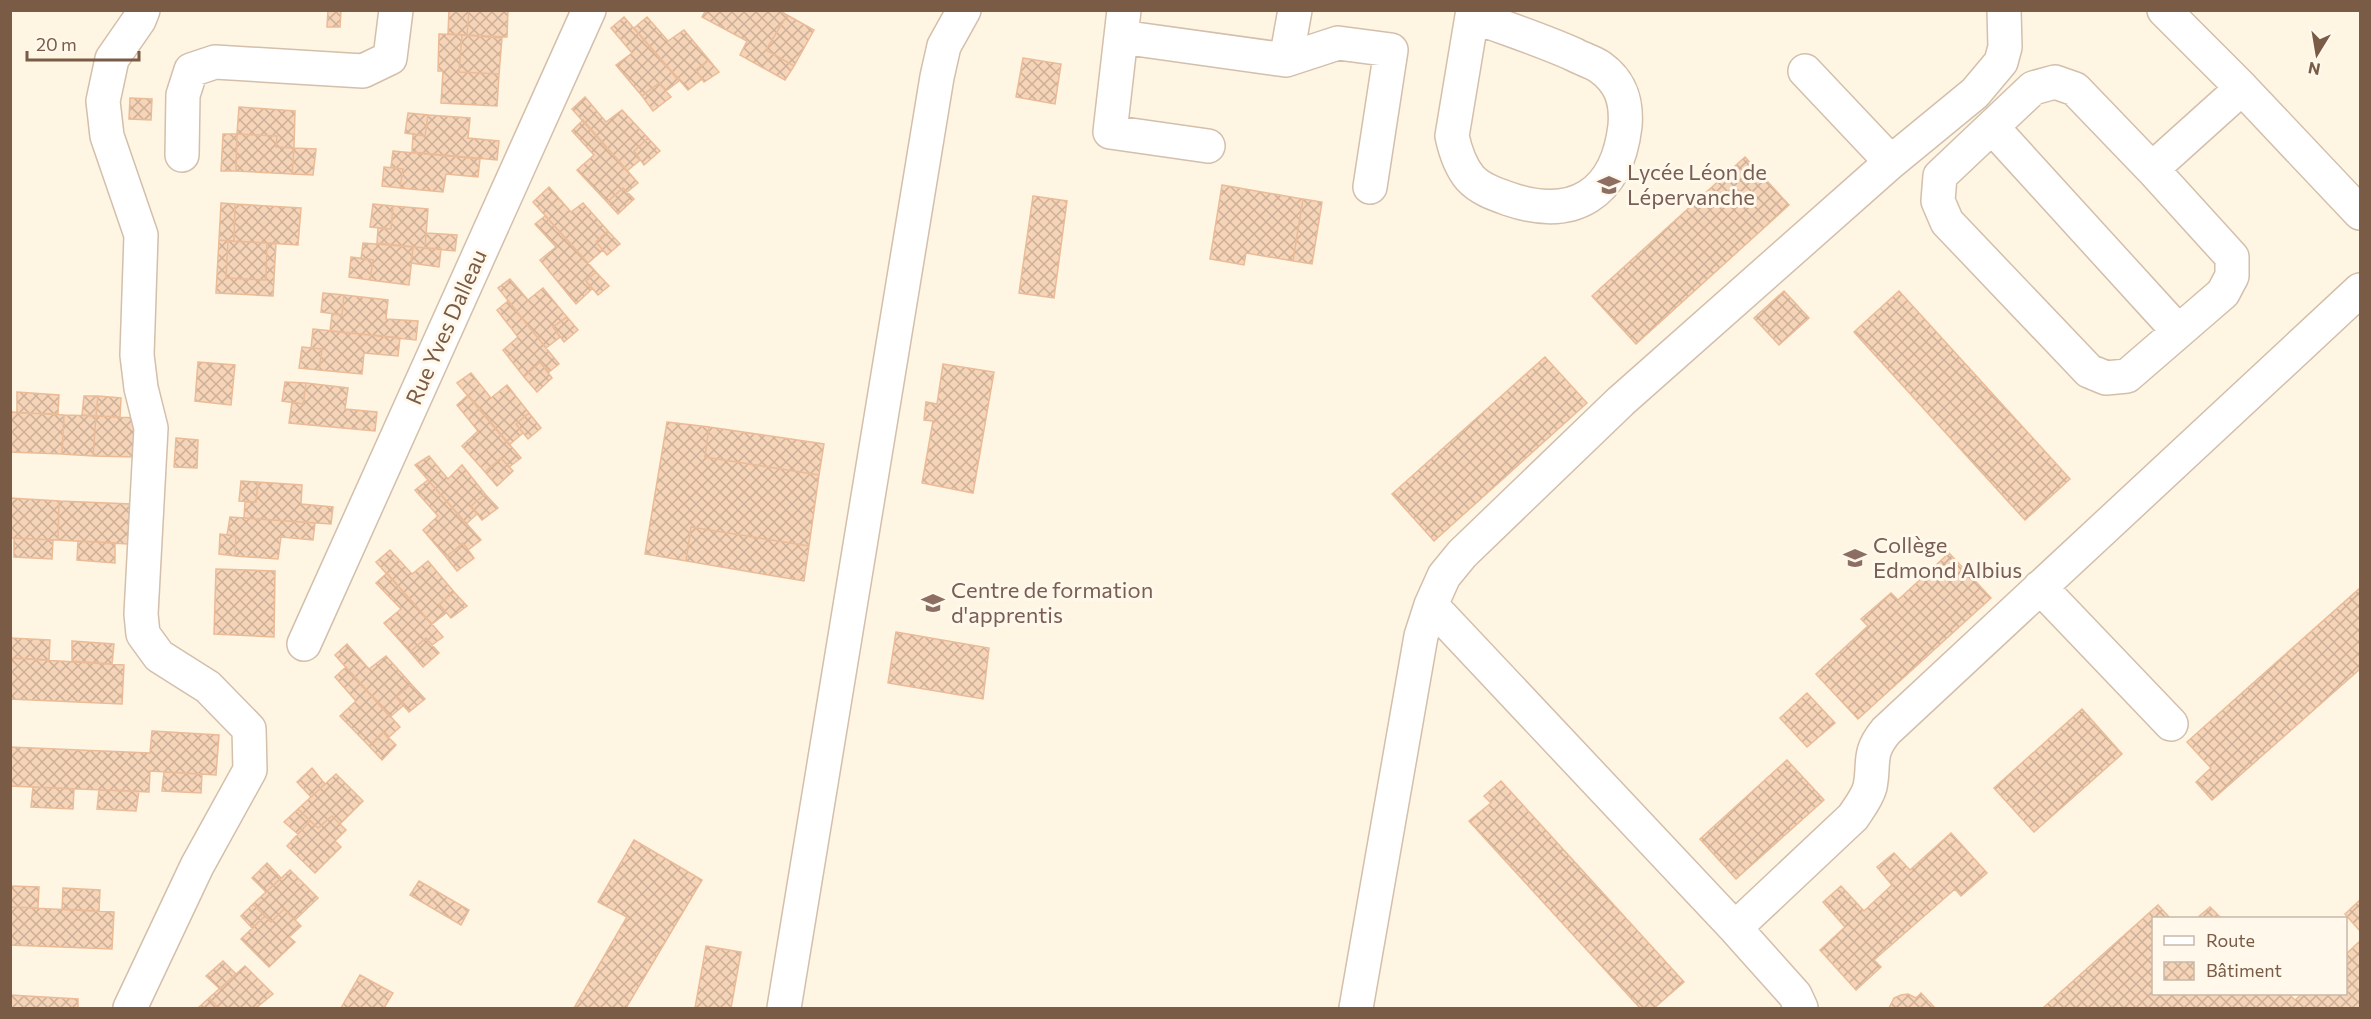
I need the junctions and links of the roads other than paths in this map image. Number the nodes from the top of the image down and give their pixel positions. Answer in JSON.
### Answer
{"nodes":[{"id":1,"x":143,"y":10,"type":"edge"},
{"id":2,"x":396,"y":10,"type":"edge"},
{"id":3,"x":589,"y":10,"type":"edge"},
{"id":4,"x":964,"y":10,"type":"edge"},
{"id":5,"x":1296,"y":10,"type":"edge"},
{"id":6,"x":2004,"y":10,"type":"edge"},
{"id":7,"x":2164,"y":10,"type":"edge"},
{"id":8,"x":1473,"y":13,"type":"edge"},
{"id":9,"x":1122,"y":24,"type":"edge"},
{"id":10,"x":1286,"y":60,"type":"junction"},
{"id":11,"x":1805,"y":71,"type":"dead end"},
{"id":12,"x":2242,"y":88,"type":"junction"},
{"id":13,"x":1992,"y":127,"type":"junction"},
{"id":14,"x":1208,"y":146,"type":"dead end"},
{"id":15,"x":182,"y":155,"type":"dead end"},
{"id":16,"x":1892,"y":162,"type":"junction"},
{"id":17,"x":2152,"y":169,"type":"junction"},
{"id":18,"x":1370,"y":187,"type":"dead end"},
{"id":19,"x":2354,"y":194,"type":"edge"},
{"id":20,"x":2361,"y":290,"type":"edge"},
{"id":21,"x":2178,"y":331,"type":"junction"},
{"id":22,"x":2040,"y":587,"type":"junction"},
{"id":23,"x":1431,"y":605,"type":"junction"},
{"id":24,"x":304,"y":644,"type":"dead end"},
{"id":25,"x":2171,"y":724,"type":"dead end"},
{"id":26,"x":1735,"y":928,"type":"junction"},
{"id":27,"x":130,"y":1008,"type":"edge"},
{"id":28,"x":784,"y":1008,"type":"edge"},
{"id":29,"x":1356,"y":1008,"type":"edge"},
{"id":30,"x":1801,"y":1008,"type":"edge"}],
"edges":[{"from":1,"to":27,"type":"street"},
{"from":2,"to":15,"type":"street"},
{"from":3,"to":24,"type":"street","name":"Rue Yves Dalleau"},
{"from":4,"to":28,"type":"street"},
{"from":5,"to":10,"type":"street"},
{"from":6,"to":16,"type":"street"},
{"from":7,"to":12,"type":"street"},
{"from":8,"to":8,"type":"street"},
{"from":9,"to":10,"type":"street"},
{"from":9,"to":14,"type":"street"},
{"from":10,"to":18,"type":"street"},
{"from":11,"to":16,"type":"street"},
{"from":12,"to":17,"type":"street"},
{"from":12,"to":19,"type":"street"},
{"from":13,"to":17,"type":"street"},
{"from":13,"to":21,"type":"street"},
{"from":13,"to":21,"type":"street"},
{"from":16,"to":23,"type":"street"},
{"from":17,"to":21,"type":"street"},
{"from":20,"to":22,"type":"street"},
{"from":22,"to":25,"type":"street"},
{"from":22,"to":26,"type":"street"},
{"from":23,"to":26,"type":"street"},
{"from":23,"to":29,"type":"street"},
{"from":26,"to":30,"type":"street"}]}
